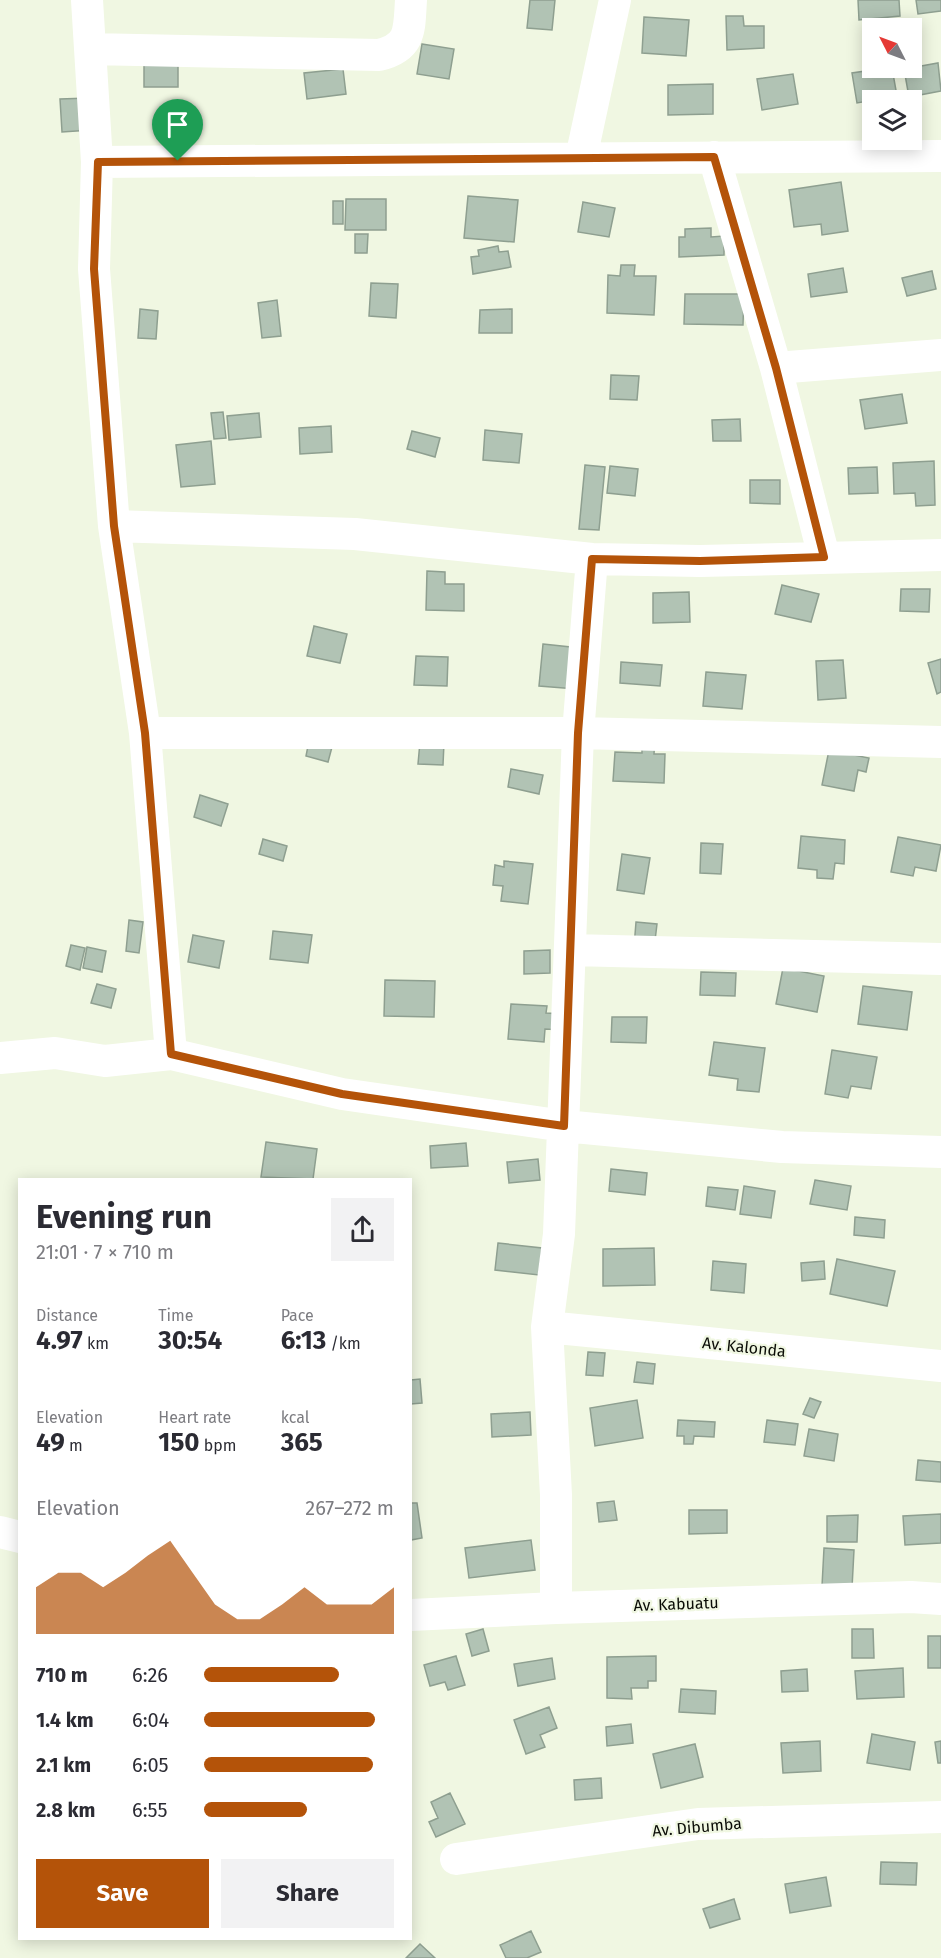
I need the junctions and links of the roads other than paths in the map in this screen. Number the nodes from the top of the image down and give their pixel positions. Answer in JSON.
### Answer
{"nodes":[{"id":1,"x":87,"y":0,"type":"edge"},
{"id":2,"x":411,"y":0,"type":"edge"},
{"id":3,"x":615,"y":0,"type":"edge"},
{"id":4,"x":90,"y":49,"type":"junction"},
{"id":5,"x":941,"y":156,"type":"edge"},
{"id":6,"x":714,"y":157,"type":"junction"},
{"id":7,"x":581,"y":158,"type":"junction"},
{"id":8,"x":98,"y":162,"type":"junction"},
{"id":9,"x":941,"y":355,"type":"edge"},
{"id":10,"x":776,"y":368,"type":"junction"},
{"id":11,"x":114,"y":526,"type":"junction"},
{"id":12,"x":941,"y":555,"type":"edge"},
{"id":13,"x":824,"y":557,"type":"junction"},
{"id":14,"x":592,"y":559,"type":"junction"},
{"id":15,"x":145,"y":733,"type":"junction"},
{"id":16,"x":578,"y":733,"type":"junction"},
{"id":17,"x":941,"y":742,"type":"edge"},
{"id":18,"x":571,"y":950,"type":"junction"},
{"id":19,"x":941,"y":959,"type":"edge"},
{"id":20,"x":171,"y":1054,"type":"junction"},
{"id":21,"x":0,"y":1058,"type":"edge"},
{"id":22,"x":564,"y":1126,"type":"junction"},
{"id":23,"x":941,"y":1152,"type":"edge"},
{"id":24,"x":547,"y":1327,"type":"junction"},
{"id":25,"x":941,"y":1366,"type":"edge"},
{"id":26,"x":0,"y":1532,"type":"edge"},
{"id":27,"x":18,"y":1536,"type":"edge"},
{"id":28,"x":941,"y":1599,"type":"edge"},
{"id":29,"x":556,"y":1608,"type":"junction"},
{"id":30,"x":412,"y":1615,"type":"edge"},
{"id":31,"x":941,"y":1817,"type":"edge"},
{"id":32,"x":456,"y":1859,"type":"dead end"}],
"edges":[{"from":1,"to":4,"type":"street"},
{"from":2,"to":4,"type":"street"},
{"from":3,"to":7,"type":"street"},
{"from":4,"to":8,"type":"street"},
{"from":5,"to":6,"type":"street"},
{"from":6,"to":7,"type":"street"},
{"from":6,"to":10,"type":"street"},
{"from":7,"to":8,"type":"street"},
{"from":8,"to":11,"type":"street"},
{"from":9,"to":10,"type":"street"},
{"from":10,"to":13,"type":"street"},
{"from":11,"to":14,"type":"street"},
{"from":11,"to":15,"type":"street"},
{"from":12,"to":13,"type":"street"},
{"from":13,"to":14,"type":"street"},
{"from":14,"to":16,"type":"street"},
{"from":15,"to":16,"type":"street"},
{"from":15,"to":20,"type":"street"},
{"from":16,"to":17,"type":"street"},
{"from":16,"to":18,"type":"street"},
{"from":18,"to":19,"type":"street"},
{"from":18,"to":22,"type":"street"},
{"from":20,"to":21,"type":"street"},
{"from":20,"to":22,"type":"street"},
{"from":22,"to":23,"type":"street"},
{"from":22,"to":24,"type":"street"},
{"from":24,"to":25,"type":"street","name":"Av. Kalonda"},
{"from":24,"to":29,"type":"street"},
{"from":26,"to":27,"type":"street"},
{"from":28,"to":29,"type":"street","name":"Av. Kabuatu"},
{"from":29,"to":30,"type":"street","name":"Av. Kabuatu"},
{"from":31,"to":32,"type":"street","name":"Av. Dibumba"}]}
